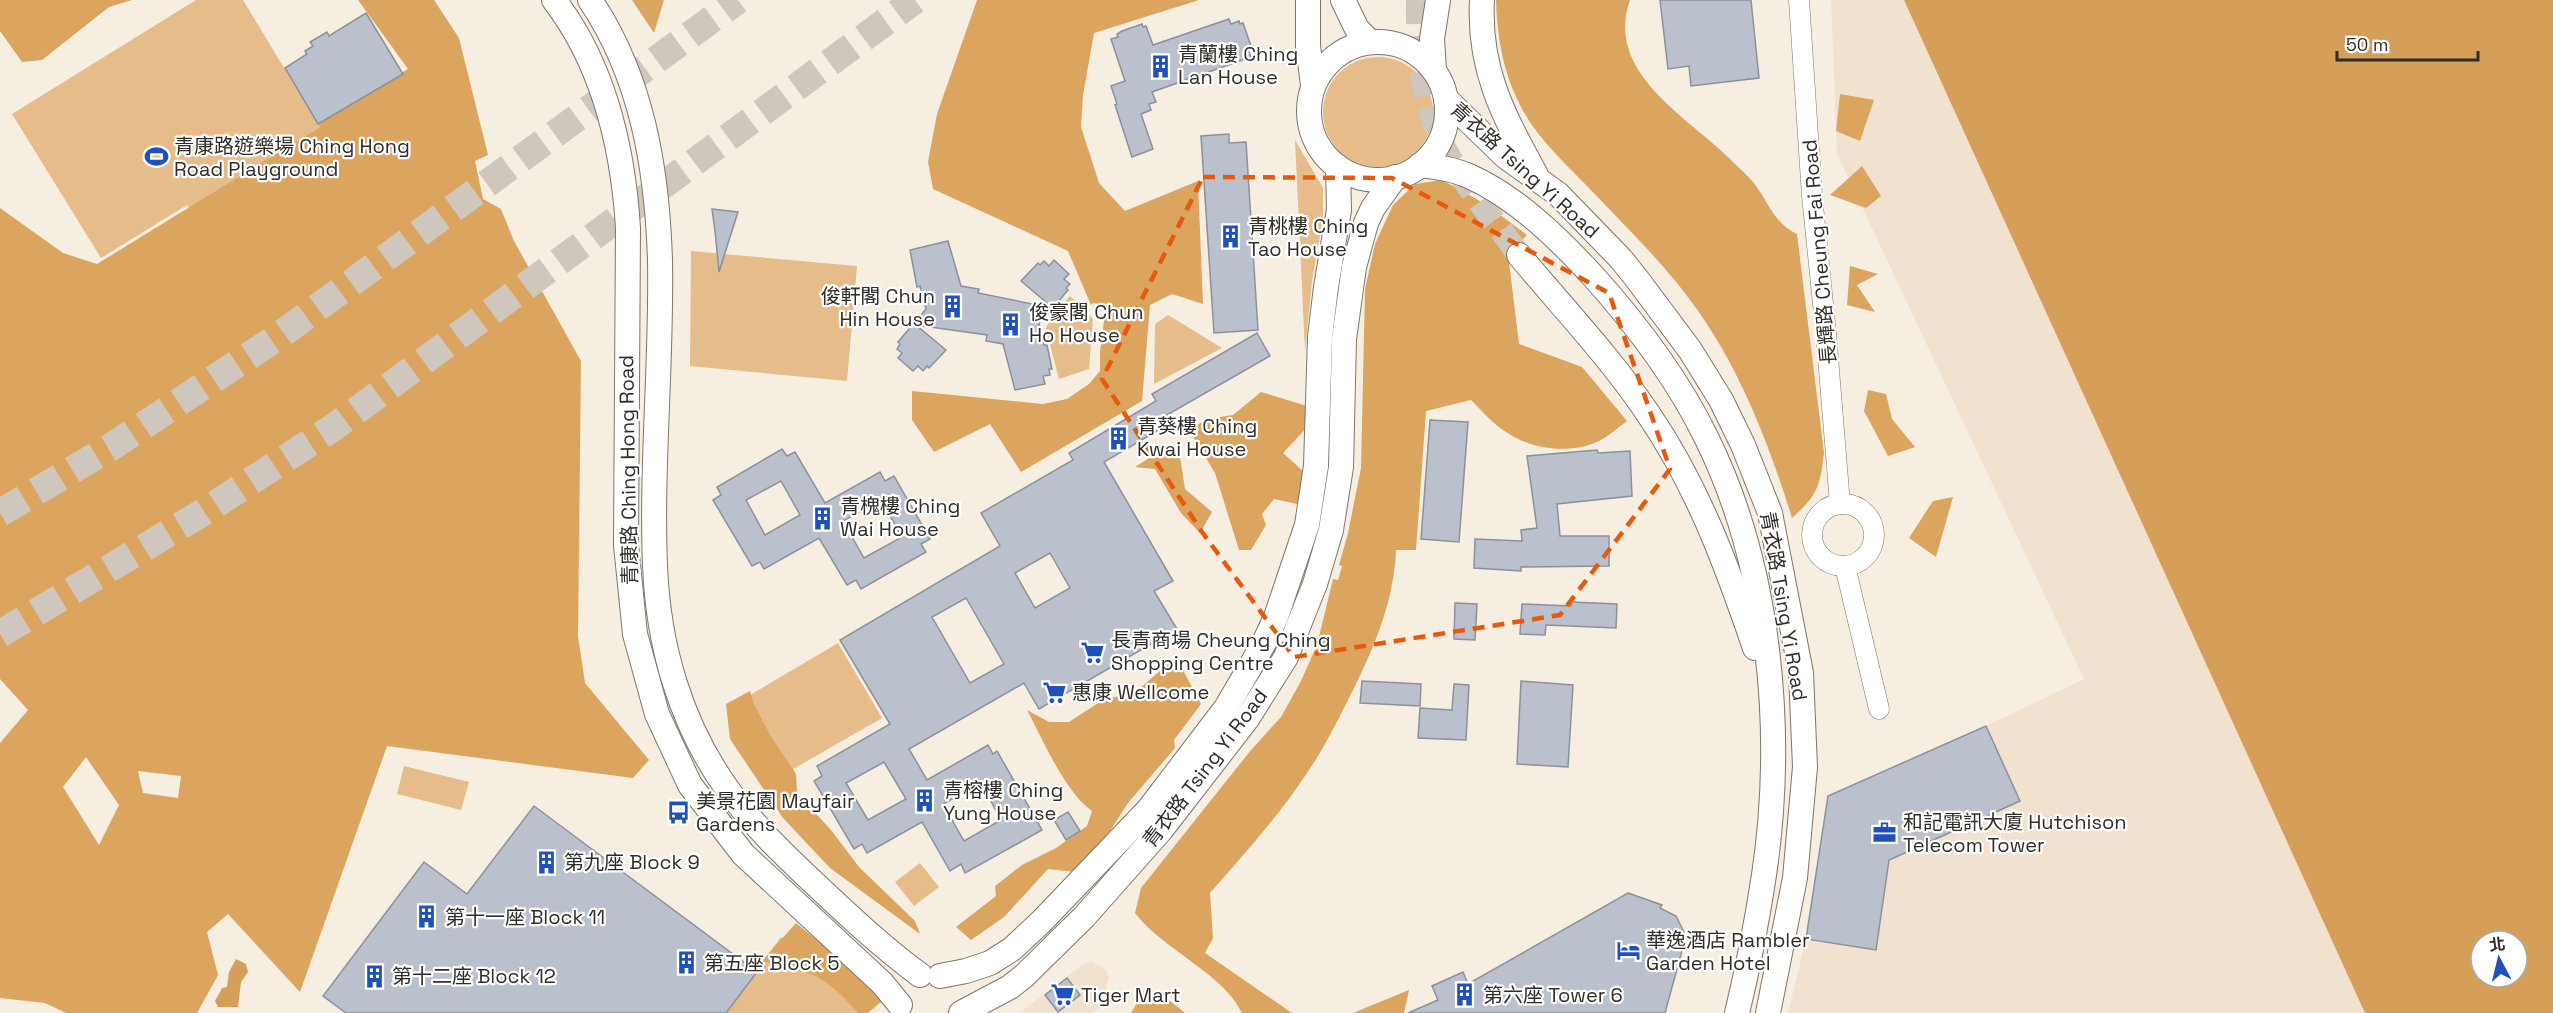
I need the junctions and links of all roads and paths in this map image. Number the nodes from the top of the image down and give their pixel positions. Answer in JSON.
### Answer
{"nodes":[{"id":1,"x":554,"y":0,"type":"edge"},
{"id":2,"x":590,"y":0,"type":"edge"},
{"id":3,"x":1308,"y":0,"type":"edge"},
{"id":4,"x":1343,"y":0,"type":"edge"},
{"id":5,"x":1438,"y":0,"type":"edge"},
{"id":6,"x":1482,"y":0,"type":"edge"},
{"id":7,"x":1799,"y":0,"type":"edge"},
{"id":8,"x":1370,"y":42,"type":"junction"},
{"id":9,"x":1434,"y":70,"type":"junction"},
{"id":10,"x":1313,"y":85,"type":"junction"},
{"id":11,"x":1446,"y":99,"type":"junction"},
{"id":12,"x":1420,"y":165,"type":"junction"},
{"id":13,"x":1338,"y":167,"type":"junction"},
{"id":14,"x":1395,"y":177,"type":"junction"},
{"id":15,"x":1537,"y":178,"type":"junction"},
{"id":16,"x":1519,"y":255,"type":"tunnel mouth"},
{"id":17,"x":1840,"y":504,"type":"junction"},
{"id":18,"x":1845,"y":566,"type":"junction"},
{"id":19,"x":1770,"y":702,"type":"junction"},
{"id":20,"x":1879,"y":709,"type":"dead end"},
{"id":21,"x":930,"y":976,"type":"junction"},
{"id":22,"x":902,"y":1009,"type":"edge"},
{"id":23,"x":954,"y":1013,"type":"edge"},
{"id":24,"x":961,"y":1013,"type":"edge"},
{"id":25,"x":1737,"y":1013,"type":"edge"},
{"id":26,"x":1768,"y":1013,"type":"edge"}],
"edges":[{"from":1,"to":22,"type":"main road","name":"青康路 Ching Hong Road"},
{"from":2,"to":21,"type":"main road","name":"青康路 Ching Hong Road"},
{"from":3,"to":10,"type":"main road"},
{"from":4,"to":8,"type":"main road"},
{"from":5,"to":9,"type":"main road"},
{"from":6,"to":15,"type":"main road"},
{"from":7,"to":17,"type":"street","name":"長輝路 Cheung Fai Road"},
{"from":8,"to":9,"type":"main road"},
{"from":8,"to":10,"type":"main road"},
{"from":9,"to":11,"type":"main road"},
{"from":10,"to":13,"type":"main road"},
{"from":11,"to":12,"type":"main road"},
{"from":11,"to":15,"type":"main road","name":"青衣路 Tsing Yi Road"},
{"from":12,"to":14,"type":"main road"},
{"from":12,"to":19,"type":"main road","name":"青衣路 Tsing Yi Road"},
{"from":13,"to":14,"type":"main road"},
{"from":13,"to":21,"type":"main road","name":"青衣路 Tsing Yi Road"},
{"from":14,"to":24,"type":"main road","name":"青衣路 Tsing Yi Road"},
{"from":15,"to":26,"type":"main road","name":"青衣路 Tsing Yi Road"},
{"from":16,"to":19,"type":"main road"},
{"from":17,"to":18,"type":"street"},
{"from":17,"to":18,"type":"street"},
{"from":18,"to":20,"type":"street"},
{"from":19,"to":25,"type":"main road","name":"青衣路 Tsing Yi Road"},
{"from":21,"to":22,"type":"main road"},
{"from":21,"to":23,"type":"main road","name":"青康路 Ching Hong Road"}]}
